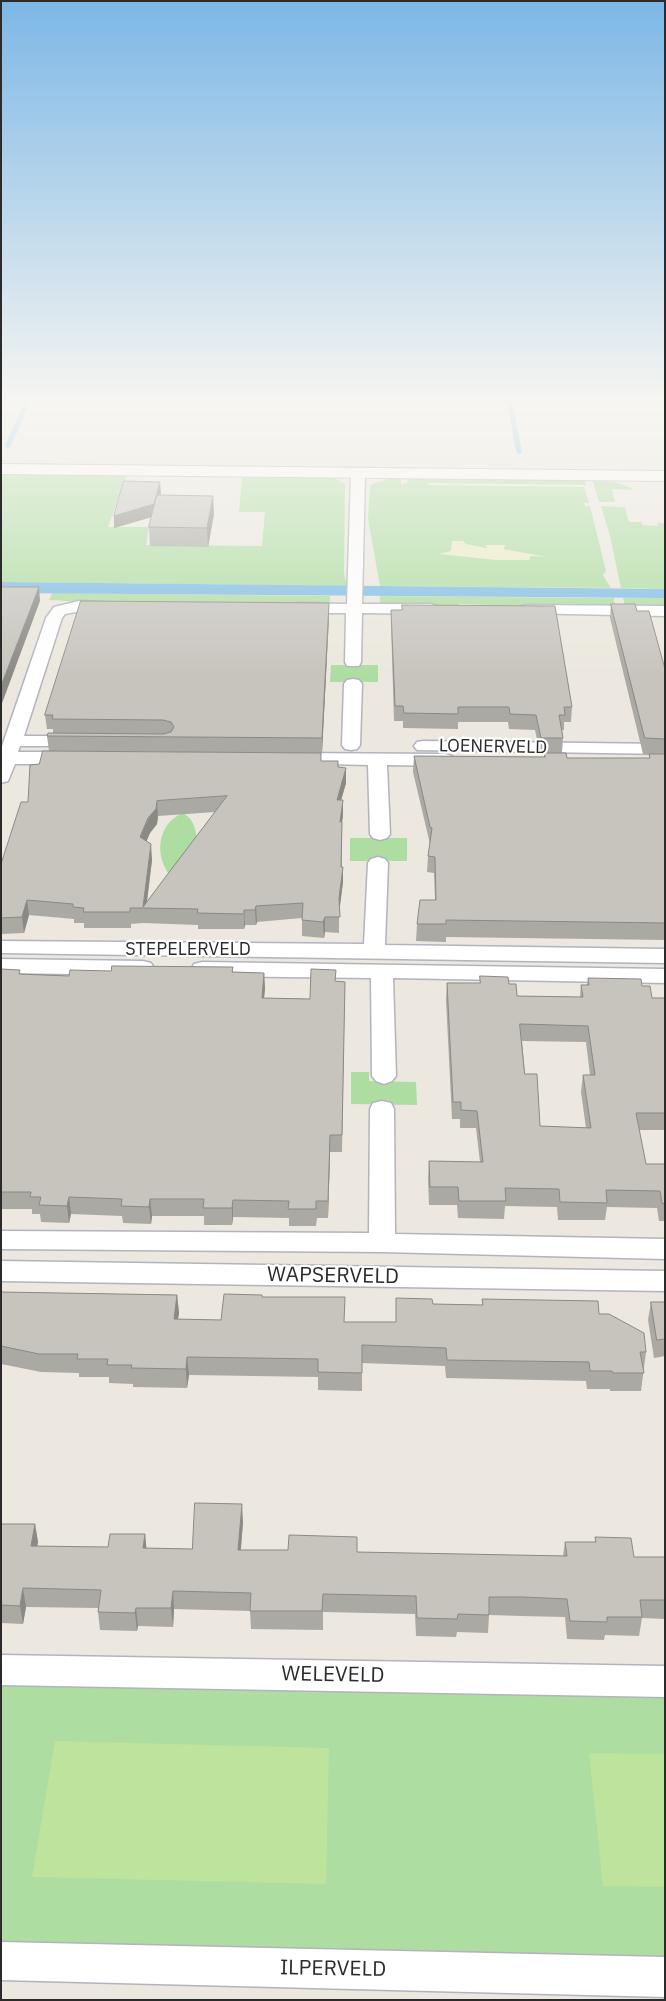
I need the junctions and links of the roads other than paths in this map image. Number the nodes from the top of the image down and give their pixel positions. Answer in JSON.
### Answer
{"nodes":[{"id":1,"x":358,"y":491,"type":"edge"},
{"id":2,"x":354,"y":605,"type":"junction"},
{"id":3,"x":128,"y":606,"type":"edge"},
{"id":4,"x":285,"y":608,"type":"edge"},
{"id":5,"x":444,"y":609,"type":"edge"},
{"id":6,"x":513,"y":610,"type":"edge"},
{"id":7,"x":665,"y":611,"type":"edge"},
{"id":8,"x":354,"y":662,"type":"dead end"},
{"id":9,"x":353,"y":684,"type":"dead end"},
{"id":10,"x":351,"y":745,"type":"junction"},
{"id":11,"x":11,"y":749,"type":"junction"},
{"id":12,"x":665,"y":749,"type":"edge"},
{"id":13,"x":95,"y":750,"type":"edge"},
{"id":14,"x":377,"y":760,"type":"junction"},
{"id":15,"x":665,"y":762,"type":"edge"},
{"id":16,"x":1,"y":777,"type":"edge"},
{"id":17,"x":380,"y":834,"type":"dead end"},
{"id":18,"x":378,"y":863,"type":"dead end"},
{"id":19,"x":1,"y":947,"type":"edge"},
{"id":20,"x":665,"y":956,"type":"edge"},
{"id":21,"x":378,"y":961,"type":"junction"},
{"id":22,"x":1,"y":966,"type":"edge"},
{"id":23,"x":665,"y":976,"type":"edge"},
{"id":24,"x":384,"y":1076,"type":"dead end"},
{"id":25,"x":382,"y":1109,"type":"dead end"},
{"id":26,"x":1,"y":1240,"type":"edge"},
{"id":27,"x":382,"y":1243,"type":"junction"},
{"id":28,"x":665,"y":1249,"type":"edge"},
{"id":29,"x":1,"y":1271,"type":"edge"},
{"id":30,"x":665,"y":1281,"type":"edge"},
{"id":31,"x":1,"y":1670,"type":"edge"},
{"id":32,"x":665,"y":1682,"type":"edge"},
{"id":33,"x":1,"y":1961,"type":"edge"},
{"id":34,"x":665,"y":1977,"type":"edge"}],
"edges":[{"from":1,"to":2,"type":"street"},
{"from":2,"to":4,"type":"street"},
{"from":2,"to":5,"type":"street"},
{"from":2,"to":8,"type":"street"},
{"from":3,"to":11,"type":"street"},
{"from":6,"to":7,"type":"street"},
{"from":9,"to":10,"type":"street"},
{"from":10,"to":12,"type":"street","name":"LOENERVELD"},
{"from":10,"to":14,"type":"street","name":"LOENERVELD"},
{"from":11,"to":13,"type":"street"},
{"from":11,"to":16,"type":"street"},
{"from":14,"to":15,"type":"street","name":"LOENERVELD"},
{"from":14,"to":17,"type":"street"},
{"from":18,"to":21,"type":"street"},
{"from":19,"to":21,"type":"street","name":"STEPELERVELD"},
{"from":20,"to":21,"type":"street","name":"STEPELERVELD"},
{"from":21,"to":22,"type":"street","name":"STEPELERVELD"},
{"from":21,"to":23,"type":"street","name":"STEPELERVELD"},
{"from":21,"to":24,"type":"street"},
{"from":25,"to":27,"type":"street","name":"WAPSERVELD"},
{"from":26,"to":27,"type":"street","name":"WAPSERVELD"},
{"from":27,"to":28,"type":"street","name":"WAPSERVELD"},
{"from":29,"to":30,"type":"street","name":"WAPSERVELD"},
{"from":31,"to":32,"type":"street","name":"WELEVELD"},
{"from":33,"to":34,"type":"street","name":"ILPERVELD"}]}
